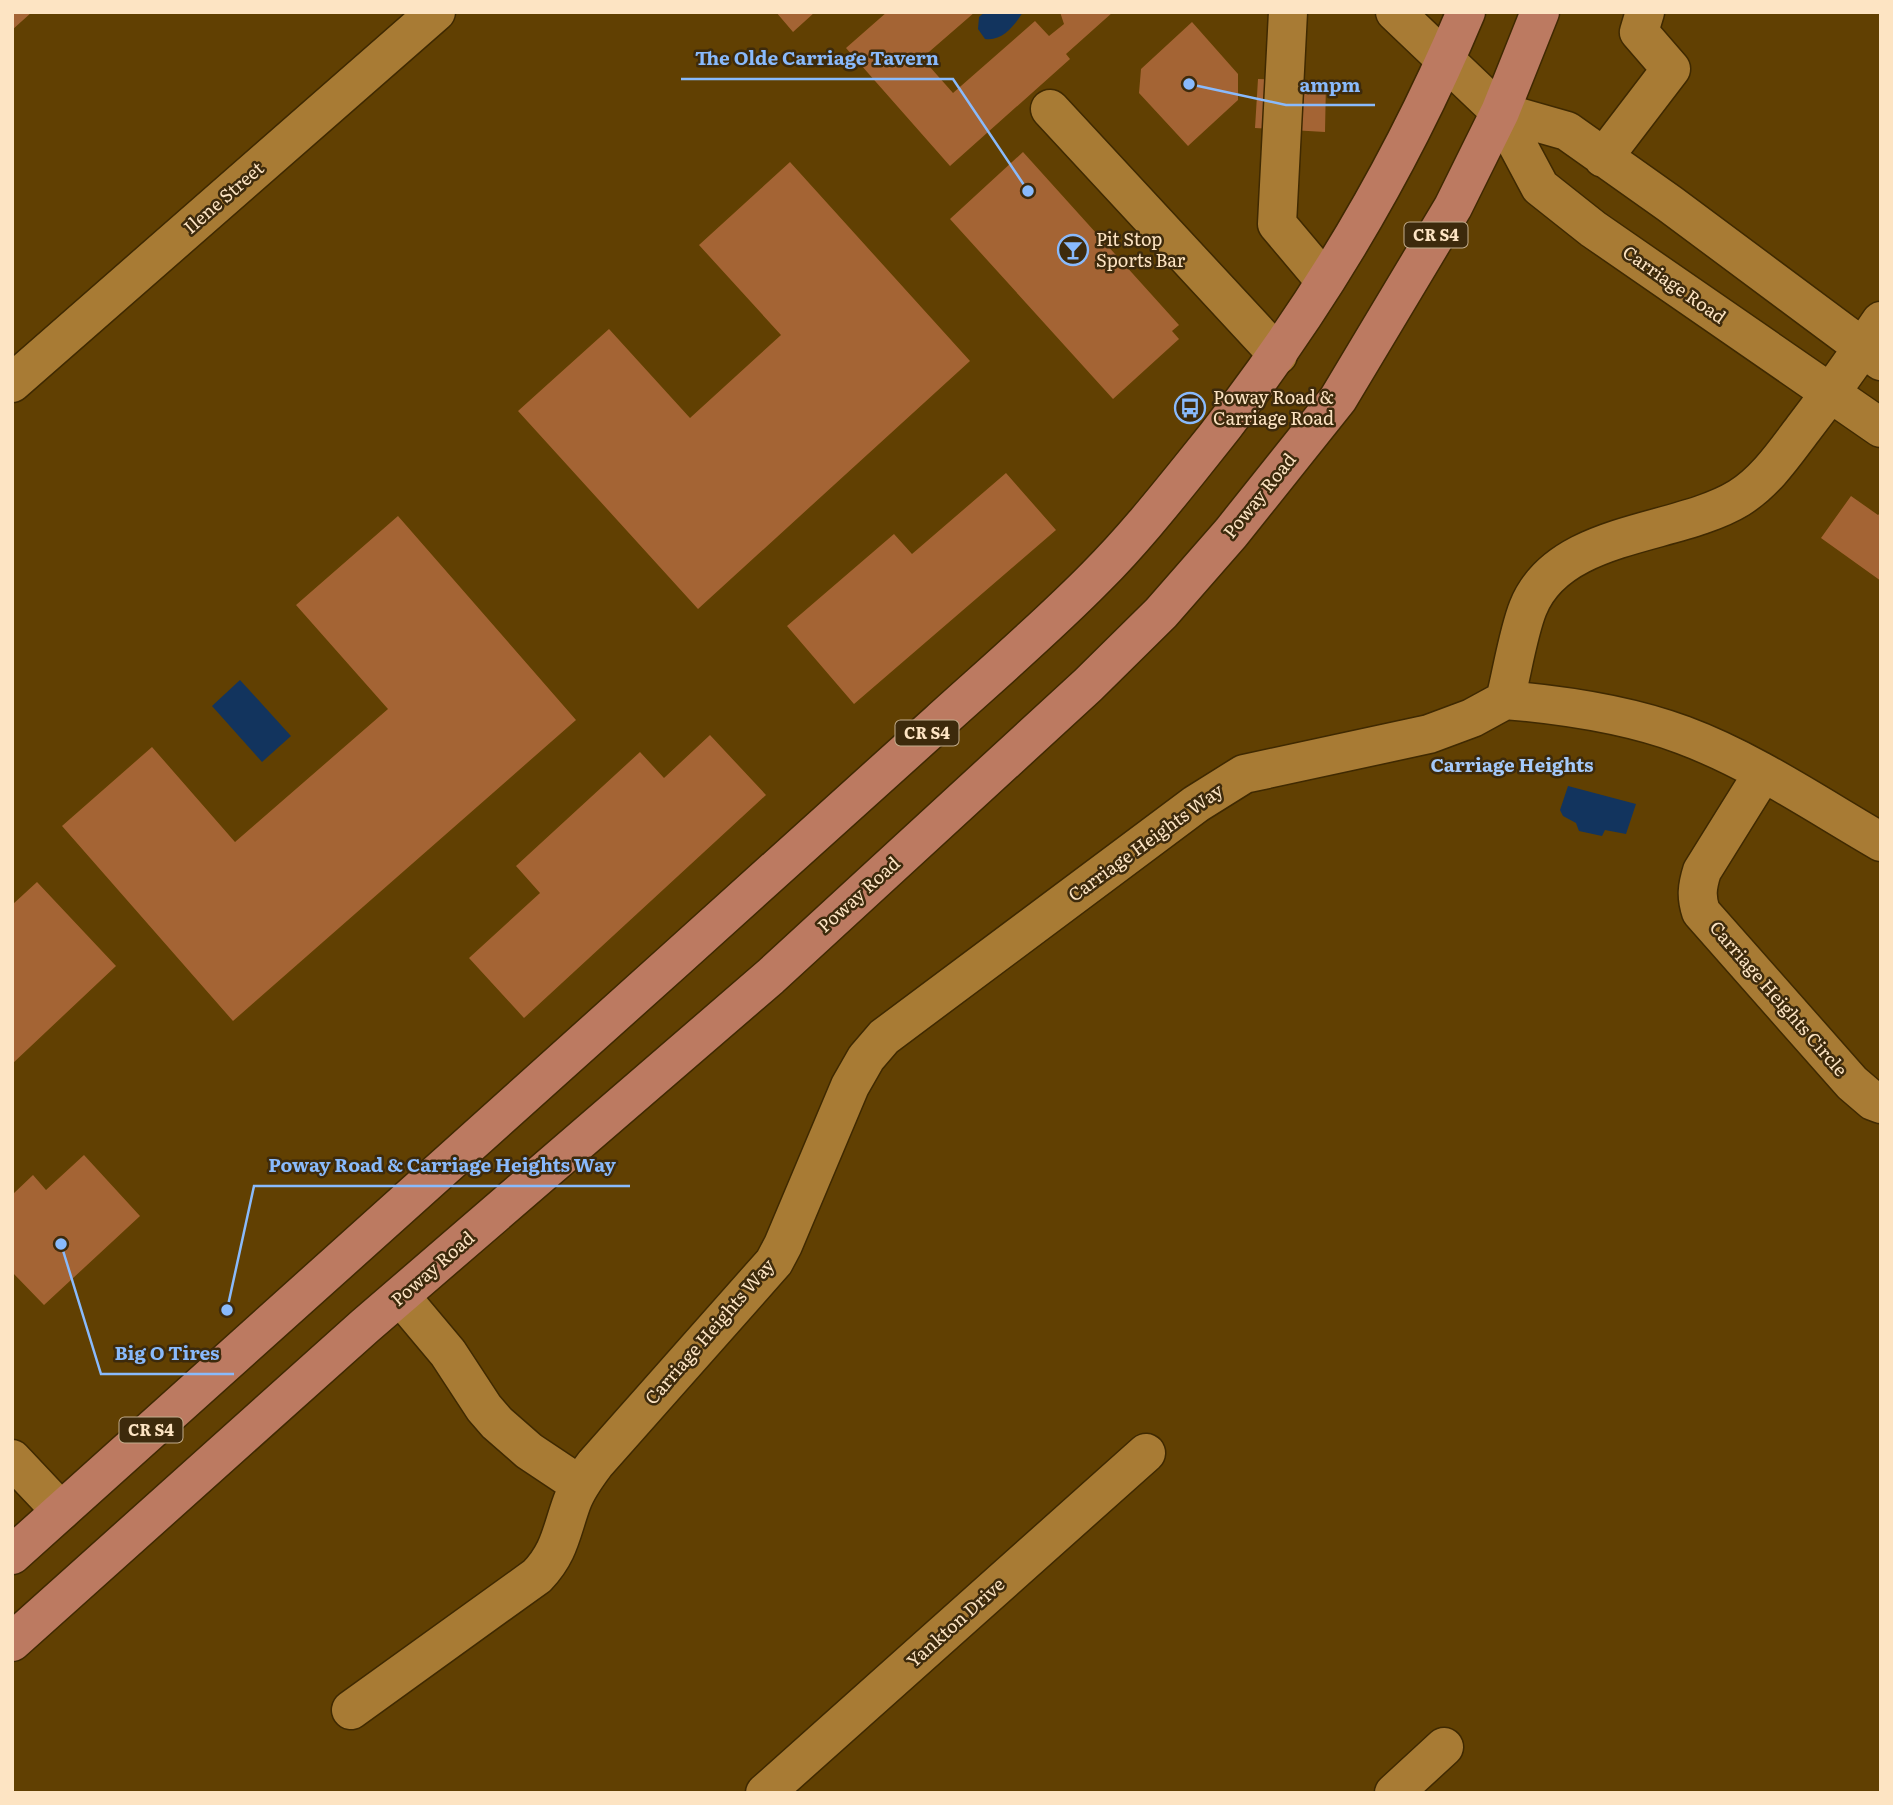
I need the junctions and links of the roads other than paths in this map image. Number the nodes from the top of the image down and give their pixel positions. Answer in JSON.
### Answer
{"nodes":[{"id":1,"x":436,"y":12,"type":"edge"},
{"id":2,"x":1288,"y":12,"type":"edge"},
{"id":3,"x":1395,"y":12,"type":"edge"},
{"id":4,"x":1466,"y":12,"type":"edge"},
{"id":5,"x":1540,"y":12,"type":"edge"},
{"id":6,"x":1645,"y":12,"type":"edge"},
{"id":7,"x":1446,"y":60,"type":"junction"},
{"id":8,"x":1050,"y":109,"type":"dead end"},
{"id":9,"x":1500,"y":112,"type":"junction"},
{"id":10,"x":1604,"y":158,"type":"junction"},
{"id":11,"x":1325,"y":281,"type":"junction"},
{"id":12,"x":1875,"y":343,"type":"edge"},
{"id":13,"x":1278,"y":355,"type":"junction"},
{"id":14,"x":12,"y":383,"type":"edge"},
{"id":15,"x":1830,"y":393,"type":"junction"},
{"id":16,"x":1881,"y":428,"type":"edge"},
{"id":17,"x":1505,"y":701,"type":"junction"},
{"id":18,"x":1763,"y":773,"type":"junction"},
{"id":19,"x":1881,"y":842,"type":"edge"},
{"id":20,"x":1881,"y":1104,"type":"edge"},
{"id":21,"x":401,"y":1297,"type":"junction"},
{"id":22,"x":1146,"y":1452,"type":"dead end"},
{"id":23,"x":12,"y":1459,"type":"edge"},
{"id":24,"x":580,"y":1485,"type":"junction"},
{"id":25,"x":61,"y":1511,"type":"junction"},
{"id":26,"x":12,"y":1555,"type":"edge"},
{"id":27,"x":12,"y":1642,"type":"edge"},
{"id":28,"x":351,"y":1710,"type":"dead end"},
{"id":29,"x":1444,"y":1747,"type":"dead end"},
{"id":30,"x":765,"y":1793,"type":"edge"},
{"id":31,"x":1394,"y":1793,"type":"edge"}],
"edges":[{"from":1,"to":14,"type":"street","name":"Ilene Street"},
{"from":2,"to":11,"type":"street"},
{"from":3,"to":7,"type":"street","name":"Carriage Road"},
{"from":4,"to":7,"type":"main road","number":"CR S4"},
{"from":5,"to":9,"type":"main road","name":"Poway Road","number":"CR S4"},
{"from":6,"to":10,"type":"street"},
{"from":7,"to":9,"type":"street","name":"Carriage Road"},
{"from":7,"to":11,"type":"main road","number":"CR S4"},
{"from":8,"to":13,"type":"street"},
{"from":9,"to":10,"type":"street","name":"Carriage Road"},
{"from":9,"to":15,"type":"street","name":"Carriage Road"},
{"from":9,"to":21,"type":"main road","name":"Poway Road","number":"CR S4"},
{"from":10,"to":12,"type":"street","name":"Carriage Road"},
{"from":11,"to":13,"type":"main road","number":"CR S4"},
{"from":12,"to":15,"type":"street"},
{"from":13,"to":25,"type":"main road","number":"CR S4"},
{"from":15,"to":16,"type":"street","name":"Carriage Road"},
{"from":15,"to":17,"type":"street"},
{"from":17,"to":18,"type":"street"},
{"from":17,"to":24,"type":"street","name":"Carriage Heights Way"},
{"from":18,"to":19,"type":"street"},
{"from":18,"to":20,"type":"street","name":"Carriage Heights Circle"},
{"from":21,"to":24,"type":"street"},
{"from":21,"to":27,"type":"main road","name":"Poway Road","number":"CR S4"},
{"from":22,"to":30,"type":"street","name":"Yankton Drive"},
{"from":23,"to":25,"type":"street"},
{"from":24,"to":28,"type":"street","name":"Carriage Heights Way"},
{"from":25,"to":26,"type":"main road","number":"CR S4"},
{"from":29,"to":31,"type":"street"}]}
